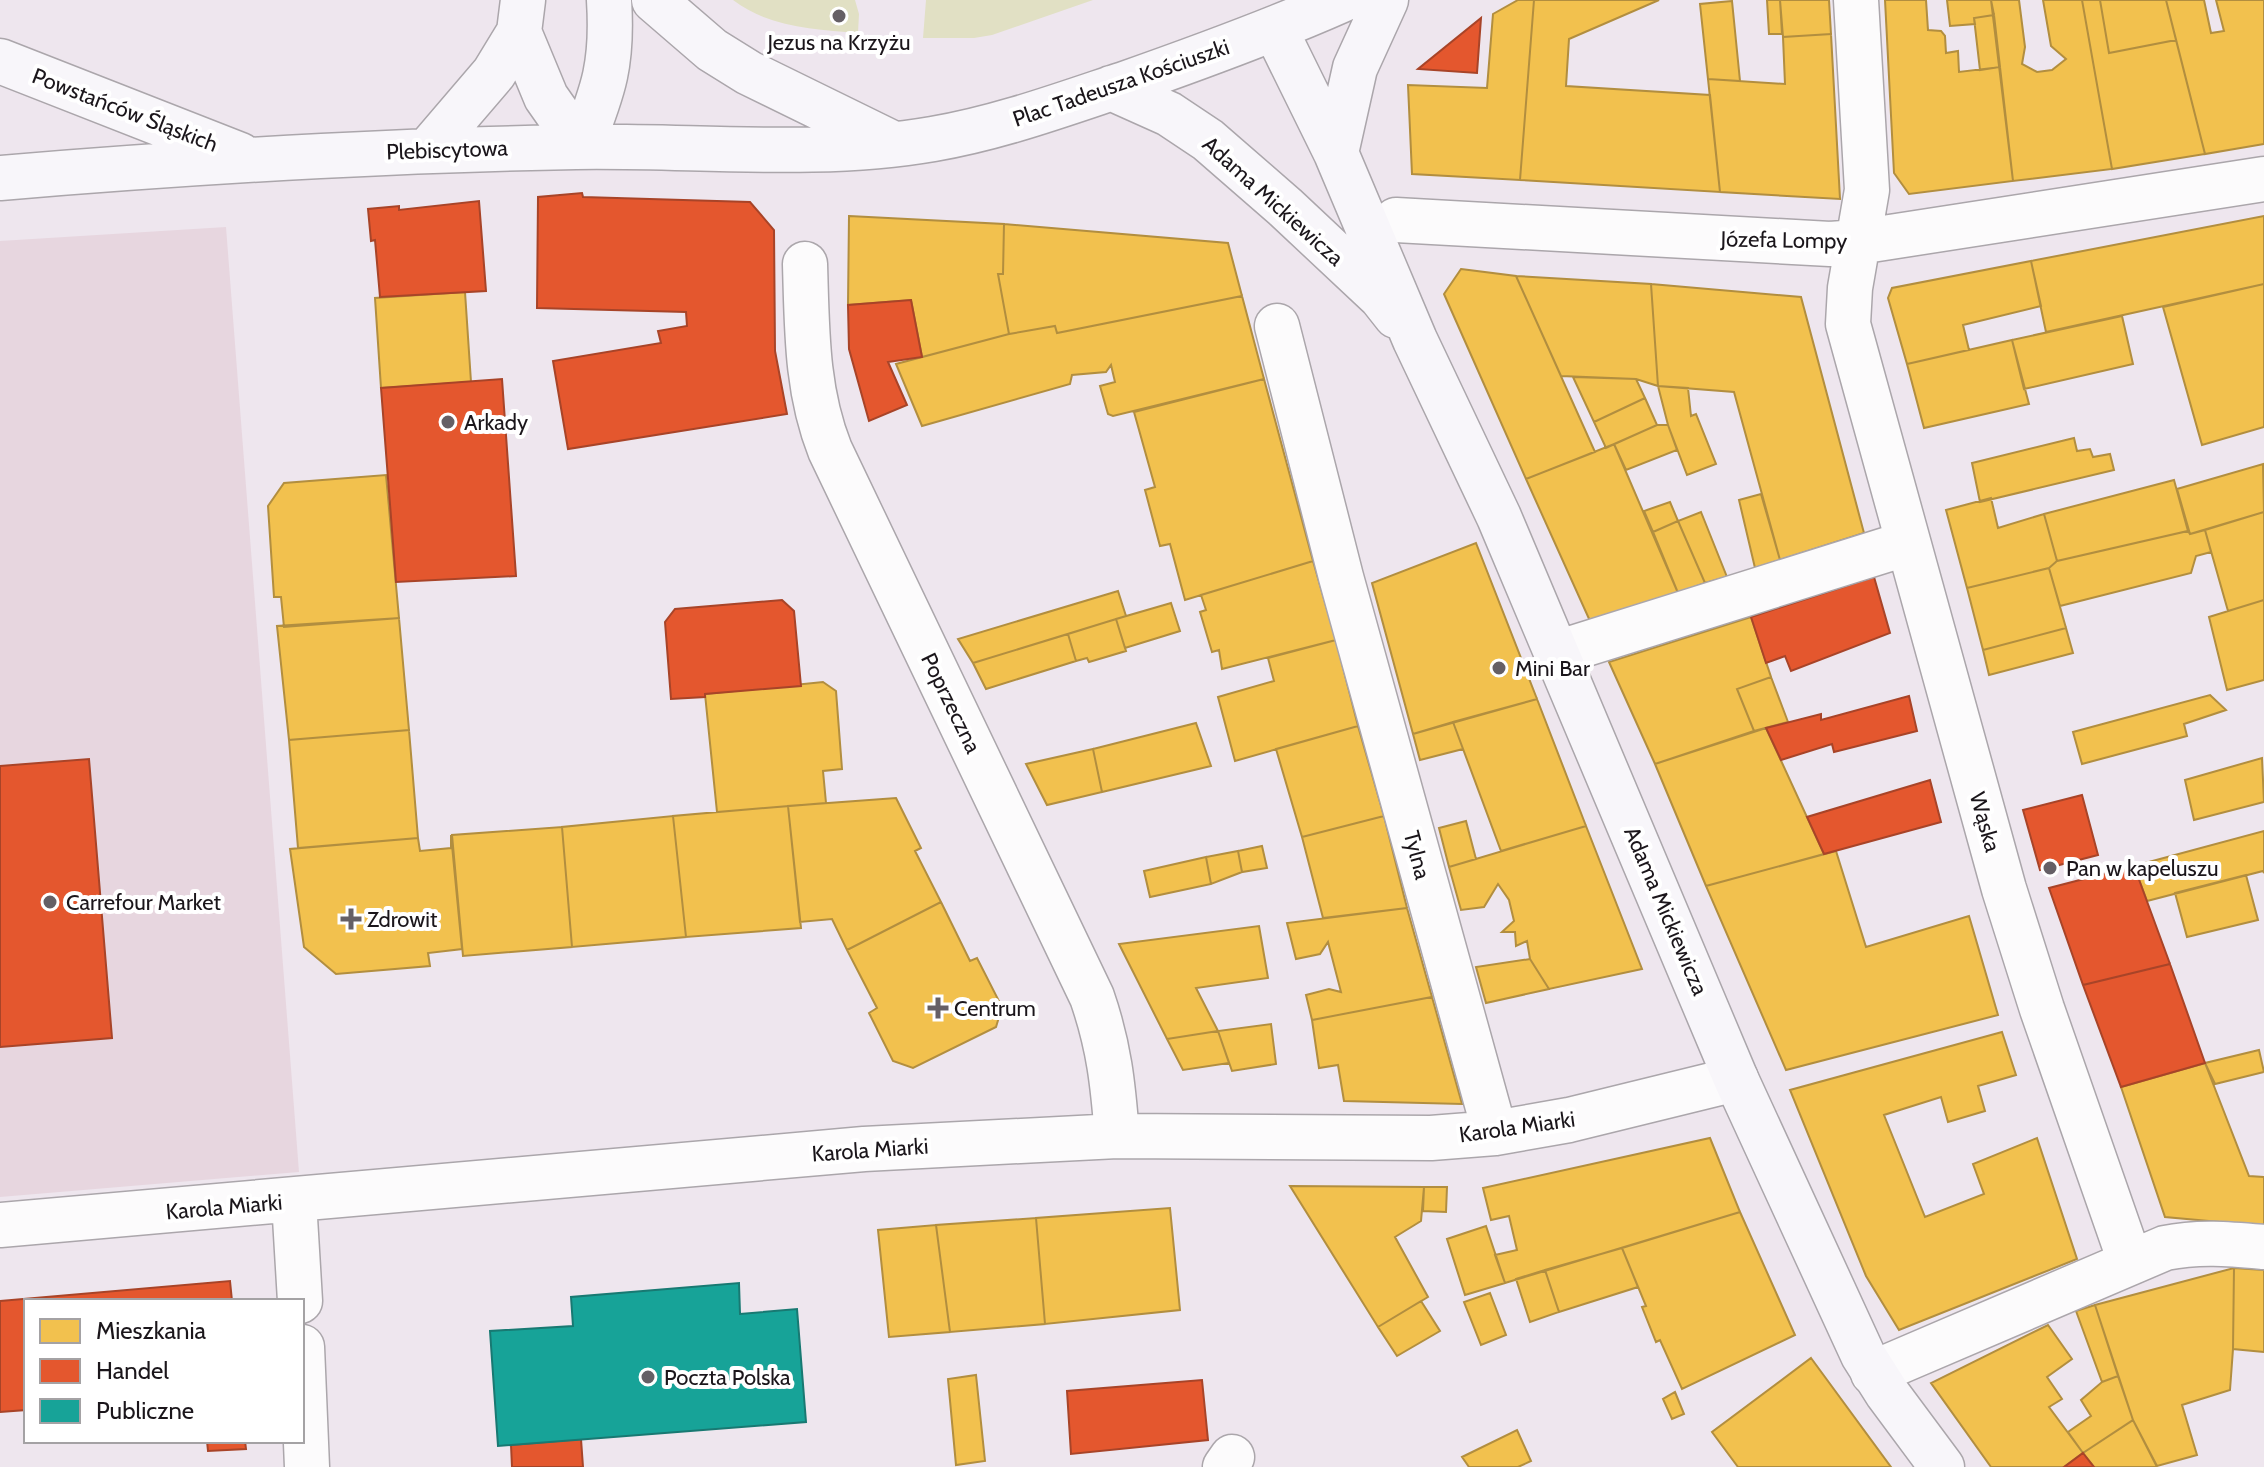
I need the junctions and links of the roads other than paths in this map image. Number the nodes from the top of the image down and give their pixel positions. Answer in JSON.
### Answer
{"nodes":[{"id":1,"x":609,"y":0,"type":"edge"},
{"id":2,"x":654,"y":0,"type":"edge"},
{"id":3,"x":1342,"y":0,"type":"edge"},
{"id":4,"x":1386,"y":0,"type":"edge"},
{"id":5,"x":1856,"y":0,"type":"edge"},
{"id":6,"x":521,"y":16,"type":"edge"},
{"id":7,"x":1275,"y":29,"type":"junction"},
{"id":8,"x":0,"y":61,"type":"edge"},
{"id":9,"x":1111,"y":88,"type":"junction"},
{"id":10,"x":894,"y":144,"type":"junction"},
{"id":11,"x":581,"y":147,"type":"junction"},
{"id":12,"x":429,"y":149,"type":"junction"},
{"id":13,"x":1336,"y":153,"type":"junction"},
{"id":14,"x":250,"y":159,"type":"junction"},
{"id":15,"x":0,"y":178,"type":"edge"},
{"id":16,"x":2264,"y":179,"type":"edge"},
{"id":17,"x":1396,"y":220,"type":"dead end"},
{"id":18,"x":1858,"y":242,"type":"junction"},
{"id":19,"x":805,"y":264,"type":"dead end"},
{"id":20,"x":1277,"y":326,"type":"dead end"},
{"id":21,"x":1415,"y":340,"type":"junction"},
{"id":22,"x":1908,"y":543,"type":"junction"},
{"id":23,"x":1557,"y":653,"type":"junction"},
{"id":24,"x":1736,"y":1079,"type":"junction"},
{"id":25,"x":1495,"y":1133,"type":"junction"},
{"id":26,"x":1117,"y":1136,"type":"junction"},
{"id":27,"x":294,"y":1201,"type":"junction"},
{"id":28,"x":0,"y":1225,"type":"edge"},
{"id":29,"x":2264,"y":1247,"type":"edge"},
{"id":30,"x":2130,"y":1261,"type":"junction"},
{"id":31,"x":300,"y":1299,"type":"edge"},
{"id":32,"x":1873,"y":1373,"type":"junction"},
{"id":33,"x":304,"y":1395,"type":"edge"},
{"id":34,"x":307,"y":1467,"type":"edge"},
{"id":35,"x":1942,"y":1467,"type":"edge"}],
"edges":[{"from":1,"to":11,"type":"street"},
{"from":2,"to":10,"type":"street"},
{"from":3,"to":7,"type":"street","name":"Plac Tadeusza Kościuszki"},
{"from":4,"to":13,"type":"street"},
{"from":5,"to":18,"type":"street","name":"Wąska"},
{"from":6,"to":11,"type":"street"},
{"from":6,"to":12,"type":"street"},
{"from":7,"to":9,"type":"street","name":"Plac Tadeusza Kościuszki"},
{"from":7,"to":13,"type":"street","name":"Adama Mickiewicza"},
{"from":8,"to":14,"type":"street","name":"Powstańców Śląskich"},
{"from":9,"to":10,"type":"street","name":"Plac Tadeusza Kościuszki"},
{"from":9,"to":21,"type":"street","name":"Adama Mickiewicza"},
{"from":10,"to":11,"type":"street","name":"Plebiscytowa"},
{"from":11,"to":12,"type":"street","name":"Plebiscytowa"},
{"from":12,"to":14,"type":"street","name":"Plebiscytowa"},
{"from":13,"to":21,"type":"street","name":"Adama Mickiewicza"},
{"from":14,"to":15,"type":"street","name":"Plebiscytowa"},
{"from":16,"to":18,"type":"street","name":"Józefa Lompy"},
{"from":17,"to":18,"type":"street","name":"Józefa Lompy"},
{"from":18,"to":22,"type":"street","name":"Wąska"},
{"from":19,"to":26,"type":"street","name":"Poprzeczna"},
{"from":20,"to":25,"type":"street","name":"Tylna"},
{"from":21,"to":23,"type":"street","name":"Adama Mickiewicza"},
{"from":22,"to":23,"type":"street"},
{"from":22,"to":30,"type":"street","name":"Wąska"},
{"from":23,"to":24,"type":"street","name":"Adama Mickiewicza"},
{"from":24,"to":25,"type":"street","name":"Karola Miarki"},
{"from":24,"to":32,"type":"street","name":"Adama Mickiewicza"},
{"from":25,"to":26,"type":"street","name":"Karola Miarki"},
{"from":26,"to":27,"type":"street","name":"Karola Miarki"},
{"from":27,"to":28,"type":"street","name":"Karola Miarki"},
{"from":27,"to":31,"type":"street"},
{"from":29,"to":30,"type":"street"},
{"from":30,"to":32,"type":"street"},
{"from":32,"to":35,"type":"street","name":"Adama Mickiewicza"},
{"from":33,"to":34,"type":"street"}]}
